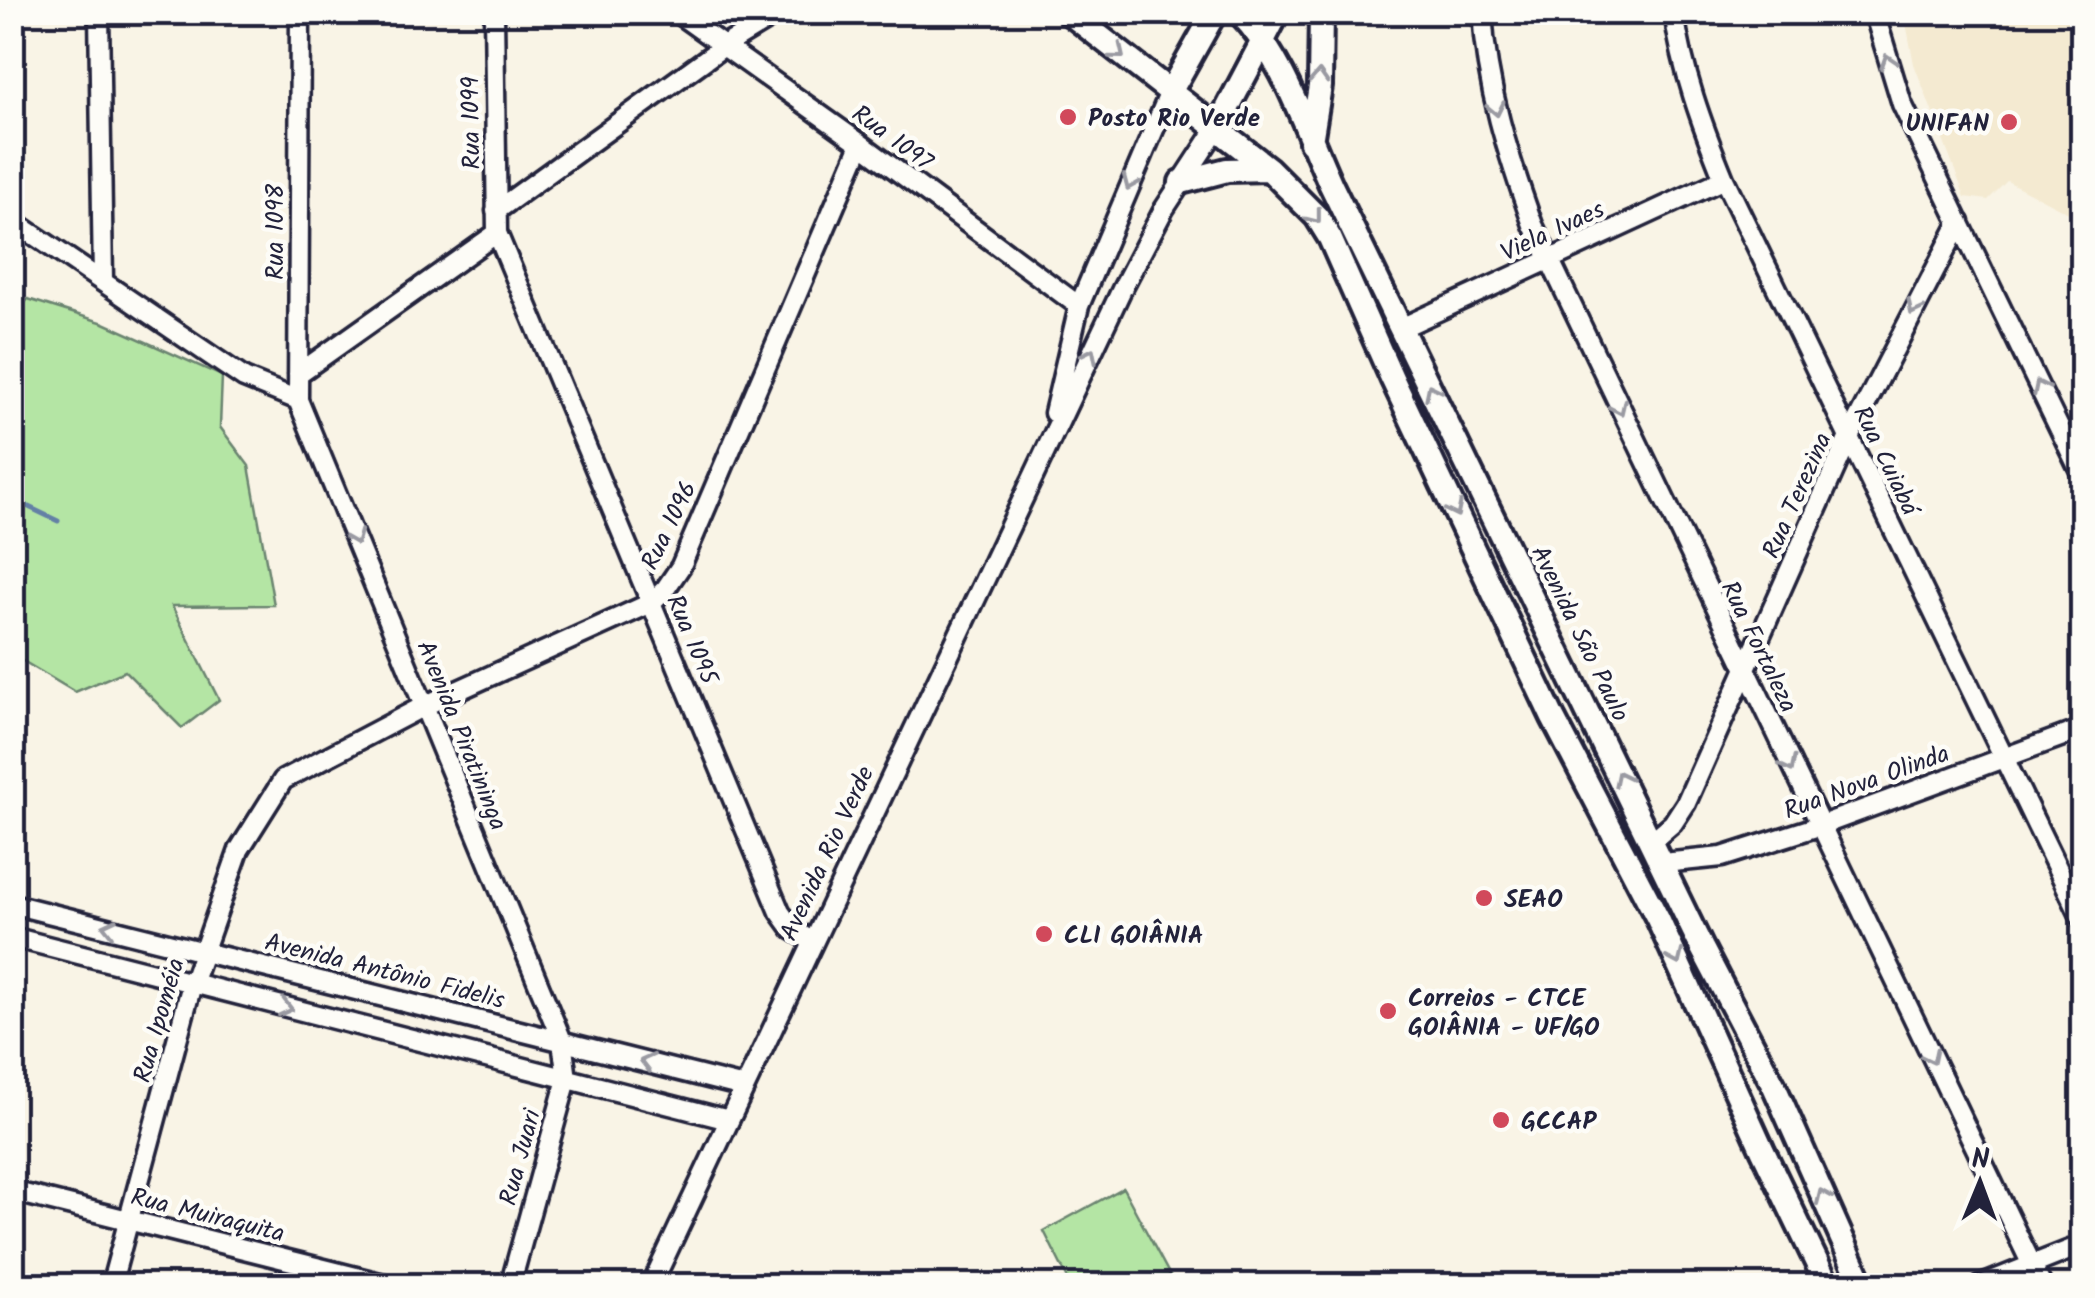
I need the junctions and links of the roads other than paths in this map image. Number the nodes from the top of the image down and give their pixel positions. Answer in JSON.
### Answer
{"nodes":[{"id":1,"x":99,"y":12,"type":"edge"},
{"id":2,"x":300,"y":12,"type":"edge"},
{"id":3,"x":494,"y":12,"type":"edge"},
{"id":4,"x":676,"y":12,"type":"edge"},
{"id":5,"x":780,"y":12,"type":"edge"},
{"id":6,"x":1068,"y":12,"type":"edge"},
{"id":7,"x":1214,"y":12,"type":"edge"},
{"id":8,"x":1239,"y":12,"type":"edge"},
{"id":9,"x":1278,"y":12,"type":"edge"},
{"id":10,"x":1321,"y":12,"type":"edge"},
{"id":11,"x":1482,"y":12,"type":"edge"},
{"id":12,"x":1674,"y":12,"type":"edge"},
{"id":13,"x":1874,"y":12,"type":"edge"},
{"id":14,"x":1263,"y":41,"type":"junction"},
{"id":15,"x":724,"y":46,"type":"junction"},
{"id":16,"x":1169,"y":94,"type":"junction"},
{"id":17,"x":1217,"y":128,"type":"junction"},
{"id":18,"x":1311,"y":142,"type":"junction"},
{"id":19,"x":860,"y":144,"type":"junction"},
{"id":20,"x":1270,"y":169,"type":"junction"},
{"id":21,"x":1724,"y":179,"type":"junction"},
{"id":22,"x":1182,"y":182,"type":"junction"},
{"id":23,"x":496,"y":211,"type":"junction"},
{"id":24,"x":12,"y":220,"type":"edge"},
{"id":25,"x":1960,"y":222,"type":"junction"},
{"id":26,"x":496,"y":233,"type":"junction"},
{"id":27,"x":1548,"y":258,"type":"junction"},
{"id":28,"x":103,"y":281,"type":"junction"},
{"id":29,"x":1079,"y":306,"type":"junction"},
{"id":30,"x":1401,"y":328,"type":"junction"},
{"id":31,"x":298,"y":374,"type":"junction"},
{"id":32,"x":298,"y":400,"type":"junction"},
{"id":33,"x":1848,"y":437,"type":"junction"},
{"id":34,"x":1047,"y":443,"type":"junction"},
{"id":35,"x":318,"y":448,"type":"joint"},
{"id":36,"x":2082,"y":475,"type":"edge"},
{"id":37,"x":651,"y":603,"type":"junction"},
{"id":38,"x":1744,"y":672,"type":"junction"},
{"id":39,"x":424,"y":706,"type":"junction"},
{"id":40,"x":2082,"y":730,"type":"edge"},
{"id":41,"x":2004,"y":758,"type":"junction"},
{"id":42,"x":283,"y":780,"type":"joint"},
{"id":43,"x":1604,"y":814,"type":"junction"},
{"id":44,"x":1819,"y":826,"type":"junction"},
{"id":45,"x":1652,"y":842,"type":"junction"},
{"id":46,"x":1663,"y":863,"type":"junction"},
{"id":47,"x":12,"y":904,"type":"edge"},
{"id":48,"x":1658,"y":919,"type":"junction"},
{"id":49,"x":2082,"y":919,"type":"edge"},
{"id":50,"x":12,"y":937,"type":"edge"},
{"id":51,"x":812,"y":940,"type":"junction"},
{"id":52,"x":1702,"y":948,"type":"junction"},
{"id":53,"x":204,"y":950,"type":"junction"},
{"id":54,"x":192,"y":984,"type":"junction"},
{"id":55,"x":562,"y":1041,"type":"junction"},
{"id":56,"x":566,"y":1079,"type":"junction"},
{"id":57,"x":744,"y":1087,"type":"junction"},
{"id":58,"x":728,"y":1120,"type":"junction"},
{"id":59,"x":12,"y":1191,"type":"edge"},
{"id":60,"x":129,"y":1220,"type":"junction"},
{"id":61,"x":2082,"y":1245,"type":"edge"},
{"id":62,"x":2031,"y":1264,"type":"junction"},
{"id":63,"x":318,"y":1267,"type":"junction"},
{"id":64,"x":111,"y":1286,"type":"edge"},
{"id":65,"x":312,"y":1286,"type":"edge"},
{"id":66,"x":392,"y":1286,"type":"edge"},
{"id":67,"x":510,"y":1286,"type":"edge"},
{"id":68,"x":651,"y":1286,"type":"edge"},
{"id":69,"x":1828,"y":1286,"type":"edge"},
{"id":70,"x":1862,"y":1286,"type":"edge"},
{"id":71,"x":1979,"y":1286,"type":"edge"},
{"id":72,"x":2042,"y":1286,"type":"edge"}],
"edges":[{"from":1,"to":28,"type":"street"},
{"from":2,"to":31,"type":"street","name":"Rua 1098"},
{"from":3,"to":23,"type":"street","name":"Rua 1099"},
{"from":4,"to":15,"type":"street","name":"Rua 1097"},
{"from":5,"to":15,"type":"street"},
{"from":6,"to":16,"type":"main road","one_way":true},
{"from":7,"to":16,"type":"main road"},
{"from":8,"to":14,"type":"main road","name":"Avenida São Paulo"},
{"from":9,"to":14,"type":"main road"},
{"from":18,"to":10,"type":"main road","one_way":true},
{"from":11,"to":27,"type":"street","name":"Rua Fortaleza","one_way":true},
{"from":12,"to":21,"type":"street","name":"Rua Cuiabá"},
{"from":25,"to":13,"type":"street","one_way":true},
{"from":14,"to":17,"type":"main road"},
{"from":14,"to":18,"type":"main road","name":"Avenida São Paulo"},
{"from":15,"to":19,"type":"street","name":"Rua 1097"},
{"from":15,"to":23,"type":"street"},
{"from":16,"to":17,"type":"main road"},
{"from":16,"to":29,"type":"street","name":"Avenida Rio Verde","one_way":true},
{"from":17,"to":20,"type":"main road"},
{"from":17,"to":22,"type":"street","name":"Avenida Rio Verde"},
{"from":18,"to":30,"type":"main road","name":"Avenida São Paulo"},
{"from":19,"to":29,"type":"street","name":"Rua 1097"},
{"from":19,"to":37,"type":"street","name":"Rua 1096"},
{"from":20,"to":22,"type":"main road"},
{"from":20,"to":43,"type":"main road","one_way":true},
{"from":21,"to":27,"type":"street","name":"Viela Ivaes"},
{"from":21,"to":33,"type":"street","name":"Rua Cuiabá"},
{"from":34,"to":22,"type":"street","name":"Avenida Rio Verde","one_way":true},
{"from":23,"to":26,"type":"street","name":"Rua 1099"},
{"from":24,"to":28,"type":"street"},
{"from":25,"to":33,"type":"street","name":"Rua Terezina","one_way":true},
{"from":36,"to":25,"type":"street","one_way":true},
{"from":26,"to":31,"type":"street"},
{"from":26,"to":37,"type":"street","name":"Rua 1095"},
{"from":27,"to":30,"type":"street","name":"Viela Ivaes"},
{"from":27,"to":38,"type":"street","name":"Rua Fortaleza","one_way":true},
{"from":28,"to":32,"type":"street"},
{"from":29,"to":34,"type":"street","name":"Avenida Rio Verde"},
{"from":45,"to":30,"type":"main road","name":"Avenida São Paulo","one_way":true},
{"from":31,"to":32,"type":"street","name":"Rua 1098"},
{"from":32,"to":35,"type":"street","name":"Rua 1098"},
{"from":33,"to":38,"type":"street","name":"Rua Terezina"},
{"from":33,"to":41,"type":"street","name":"Rua Cuiabá"},
{"from":34,"to":51,"type":"street","name":"Avenida Rio Verde"},
{"from":35,"to":39,"type":"street","name":"Avenida Piratininga","one_way":true},
{"from":37,"to":39,"type":"street","name":"Rua 1096"},
{"from":37,"to":51,"type":"street","name":"Rua 1095"},
{"from":38,"to":44,"type":"street","name":"Rua Fortaleza","one_way":true},
{"from":38,"to":45,"type":"street","name":"Rua Terezina"},
{"from":39,"to":42,"type":"street","name":"Rua 1096"},
{"from":39,"to":55,"type":"street","name":"Avenida Piratininga"},
{"from":40,"to":41,"type":"street","name":"Rua Nova Olinda"},
{"from":41,"to":44,"type":"street","name":"Rua Nova Olinda"},
{"from":41,"to":49,"type":"street","name":"Rua Cuiabá"},
{"from":42,"to":53,"type":"street","name":"Rua Ipoméia"},
{"from":43,"to":46,"type":"main road"},
{"from":43,"to":48,"type":"main road"},
{"from":44,"to":46,"type":"street","name":"Rua Nova Olinda"},
{"from":44,"to":62,"type":"street","name":"Rua Fortaleza","one_way":true},
{"from":45,"to":46,"type":"main road","name":"Avenida São Paulo"},
{"from":46,"to":52,"type":"main road","name":"Avenida São Paulo"},
{"from":53,"to":47,"type":"street","name":"Avenida Antônio Fidelis","one_way":true},
{"from":48,"to":52,"type":"main road"},
{"from":48,"to":69,"type":"main road","one_way":true},
{"from":50,"to":54,"type":"street"},
{"from":51,"to":57,"type":"street","name":"Avenida Rio Verde"},
{"from":70,"to":52,"type":"main road","name":"Avenida São Paulo","one_way":true},
{"from":53,"to":54,"type":"street","name":"Rua Ipoméia"},
{"from":53,"to":55,"type":"street","name":"Avenida Antônio Fidelis"},
{"from":54,"to":56,"type":"street","one_way":true},
{"from":54,"to":60,"type":"street","name":"Rua Ipoméia"},
{"from":55,"to":56,"type":"street","name":"Rua Juari"},
{"from":57,"to":55,"type":"street","name":"Avenida Antônio Fidelis","one_way":true},
{"from":56,"to":58,"type":"street"},
{"from":56,"to":67,"type":"street","name":"Rua Juari"},
{"from":57,"to":58,"type":"street","name":"Avenida Rio Verde"},
{"from":58,"to":68,"type":"street","name":"Avenida Rio Verde"},
{"from":59,"to":60,"type":"street","name":"Rua Muiraquita"},
{"from":60,"to":63,"type":"street","name":"Rua Muiraquita"},
{"from":60,"to":64,"type":"street","name":"Rua Ipoméia"},
{"from":61,"to":62,"type":"street"},
{"from":62,"to":71,"type":"street"},
{"from":62,"to":72,"type":"street","name":"Rua Fortaleza"},
{"from":63,"to":65,"type":"street"},
{"from":63,"to":66,"type":"street","name":"Rua Muiraquita"}]}
